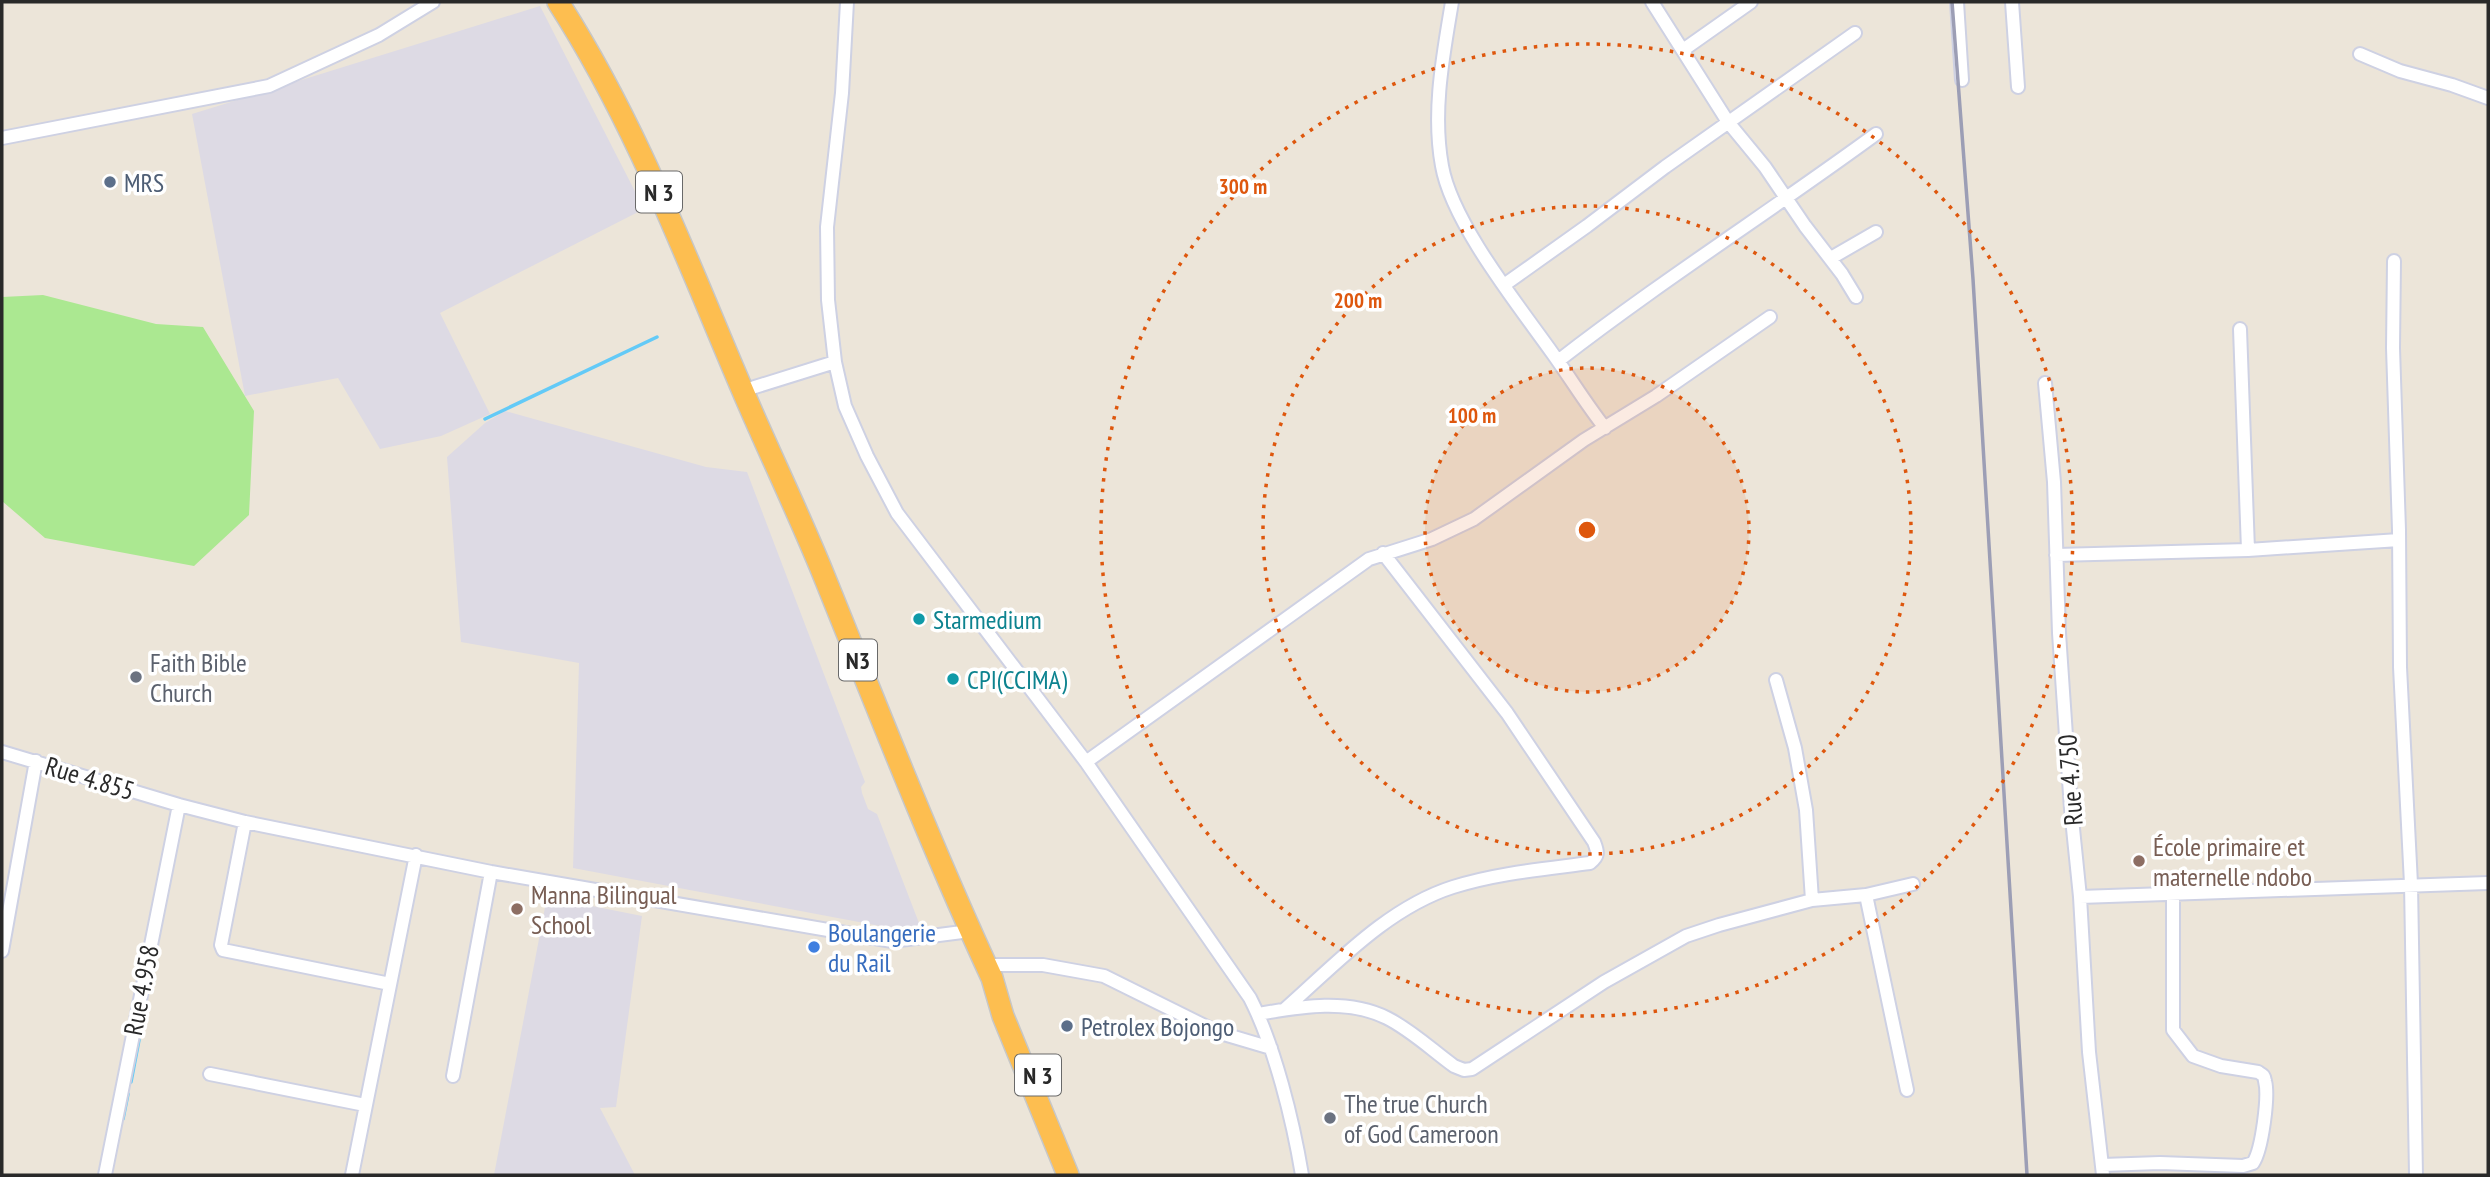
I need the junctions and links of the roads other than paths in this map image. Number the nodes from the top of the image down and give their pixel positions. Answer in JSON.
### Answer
{"nodes":[{"id":1,"x":433,"y":2,"type":"edge"},
{"id":2,"x":558,"y":2,"type":"edge"},
{"id":3,"x":846,"y":2,"type":"edge"},
{"id":4,"x":1452,"y":2,"type":"edge"},
{"id":5,"x":1652,"y":2,"type":"edge"},
{"id":6,"x":1751,"y":2,"type":"edge"},
{"id":7,"x":1957,"y":2,"type":"edge"},
{"id":8,"x":2012,"y":2,"type":"edge"},
{"id":9,"x":1855,"y":33,"type":"dead end"},
{"id":10,"x":1683,"y":50,"type":"junction"},
{"id":11,"x":2360,"y":54,"type":"dead end"},
{"id":12,"x":1962,"y":80,"type":"dead end"},
{"id":13,"x":2018,"y":87,"type":"dead end"},
{"id":14,"x":2488,"y":99,"type":"edge"},
{"id":15,"x":1728,"y":122,"type":"junction"},
{"id":16,"x":1876,"y":134,"type":"dead end"},
{"id":17,"x":2,"y":138,"type":"edge"},
{"id":18,"x":1787,"y":199,"type":"junction"},
{"id":19,"x":1876,"y":232,"type":"dead end"},
{"id":20,"x":1831,"y":258,"type":"junction"},
{"id":21,"x":2394,"y":261,"type":"dead end"},
{"id":22,"x":1504,"y":285,"type":"junction"},
{"id":23,"x":1856,"y":297,"type":"dead end"},
{"id":24,"x":1770,"y":317,"type":"dead end"},
{"id":25,"x":2240,"y":330,"type":"dead end"},
{"id":26,"x":1558,"y":361,"type":"junction"},
{"id":27,"x":835,"y":362,"type":"junction"},
{"id":28,"x":2045,"y":383,"type":"dead end"},
{"id":29,"x":743,"y":391,"type":"junction"},
{"id":30,"x":1605,"y":428,"type":"junction"},
{"id":31,"x":2399,"y":540,"type":"junction"},
{"id":32,"x":2248,"y":550,"type":"junction"},
{"id":33,"x":1383,"y":553,"type":"junction"},
{"id":34,"x":2056,"y":555,"type":"junction"},
{"id":35,"x":1776,"y":680,"type":"dead end"},
{"id":36,"x":2,"y":752,"type":"edge"},
{"id":37,"x":36,"y":761,"type":"junction"},
{"id":38,"x":1086,"y":762,"type":"junction"},
{"id":39,"x":179,"y":805,"type":"junction"},
{"id":40,"x":245,"y":822,"type":"junction"},
{"id":41,"x":416,"y":855,"type":"junction"},
{"id":42,"x":491,"y":872,"type":"junction"},
{"id":43,"x":2488,"y":883,"type":"edge"},
{"id":44,"x":1913,"y":884,"type":"dead end"},
{"id":45,"x":2411,"y":884,"type":"junction"},
{"id":46,"x":1866,"y":895,"type":"junction"},
{"id":47,"x":2173,"y":895,"type":"junction"},
{"id":48,"x":2080,"y":897,"type":"junction"},
{"id":49,"x":1812,"y":900,"type":"junction"},
{"id":50,"x":970,"y":931,"type":"junction"},
{"id":51,"x":2,"y":951,"type":"edge"},
{"id":52,"x":989,"y":971,"type":"junction"},
{"id":53,"x":390,"y":984,"type":"junction"},
{"id":54,"x":1285,"y":1009,"type":"junction"},
{"id":55,"x":1258,"y":1014,"type":"junction"},
{"id":56,"x":1271,"y":1048,"type":"junction"},
{"id":57,"x":210,"y":1074,"type":"dead end"},
{"id":58,"x":453,"y":1076,"type":"dead end"},
{"id":59,"x":1907,"y":1090,"type":"dead end"},
{"id":60,"x":365,"y":1105,"type":"junction"},
{"id":61,"x":2102,"y":1170,"type":"edge"},
{"id":62,"x":105,"y":1175,"type":"edge"},
{"id":63,"x":352,"y":1175,"type":"edge"},
{"id":64,"x":1068,"y":1175,"type":"edge"},
{"id":65,"x":1078,"y":1175,"type":"edge"},
{"id":66,"x":1301,"y":1175,"type":"edge"},
{"id":67,"x":2416,"y":1175,"type":"edge"}],
"edges":[{"from":1,"to":17,"type":"street"},
{"from":2,"to":29,"type":"highway","number":"N 3"},
{"from":3,"to":27,"type":"street"},
{"from":4,"to":22,"type":"street"},
{"from":5,"to":10,"type":"street"},
{"from":6,"to":10,"type":"street"},
{"from":7,"to":12,"type":"street"},
{"from":8,"to":13,"type":"street"},
{"from":9,"to":15,"type":"street"},
{"from":10,"to":15,"type":"street"},
{"from":11,"to":14,"type":"street"},
{"from":15,"to":18,"type":"street"},
{"from":15,"to":22,"type":"street"},
{"from":16,"to":18,"type":"street"},
{"from":18,"to":20,"type":"street"},
{"from":18,"to":26,"type":"street"},
{"from":19,"to":20,"type":"street"},
{"from":20,"to":23,"type":"street"},
{"from":21,"to":31,"type":"street"},
{"from":22,"to":26,"type":"street"},
{"from":24,"to":30,"type":"street"},
{"from":25,"to":32,"type":"street"},
{"from":26,"to":30,"type":"street"},
{"from":27,"to":29,"type":"street"},
{"from":27,"to":38,"type":"street"},
{"from":28,"to":34,"type":"street","name":"Rue 4.750"},
{"from":29,"to":50,"type":"highway","number":"N3"},
{"from":30,"to":33,"type":"street"},
{"from":31,"to":32,"type":"street"},
{"from":31,"to":45,"type":"street"},
{"from":32,"to":34,"type":"street"},
{"from":33,"to":38,"type":"street"},
{"from":33,"to":54,"type":"street"},
{"from":34,"to":48,"type":"street","name":"Rue 4.750"},
{"from":35,"to":49,"type":"street"},
{"from":36,"to":37,"type":"street","name":"Rue 4.855"},
{"from":37,"to":39,"type":"street","name":"Rue 4.855"},
{"from":37,"to":51,"type":"street"},
{"from":38,"to":55,"type":"street"},
{"from":39,"to":40,"type":"street","name":"Rue 4.855"},
{"from":39,"to":62,"type":"street","name":"Rue 4.958"},
{"from":40,"to":41,"type":"street","name":"Rue 4.855"},
{"from":40,"to":53,"type":"street"},
{"from":41,"to":42,"type":"street","name":"Rue 4.855"},
{"from":41,"to":53,"type":"street"},
{"from":42,"to":50,"type":"street","name":"Rue 4.855"},
{"from":42,"to":58,"type":"street"},
{"from":43,"to":45,"type":"street"},
{"from":44,"to":46,"type":"street"},
{"from":45,"to":47,"type":"street"},
{"from":45,"to":67,"type":"street"},
{"from":46,"to":49,"type":"street"},
{"from":46,"to":59,"type":"street"},
{"from":47,"to":48,"type":"street"},
{"from":47,"to":61,"type":"street"},
{"from":48,"to":61,"type":"street","name":"Rue 4.750"},
{"from":49,"to":54,"type":"street"},
{"from":50,"to":52,"type":"highway","number":"N 3"},
{"from":52,"to":56,"type":"street"},
{"from":52,"to":64,"type":"highway","number":"N 3"},
{"from":52,"to":65,"type":"highway","number":"N 3"},
{"from":53,"to":60,"type":"street"},
{"from":54,"to":55,"type":"street"},
{"from":55,"to":56,"type":"street"},
{"from":56,"to":66,"type":"street"},
{"from":57,"to":60,"type":"street"},
{"from":60,"to":63,"type":"street"}]}
